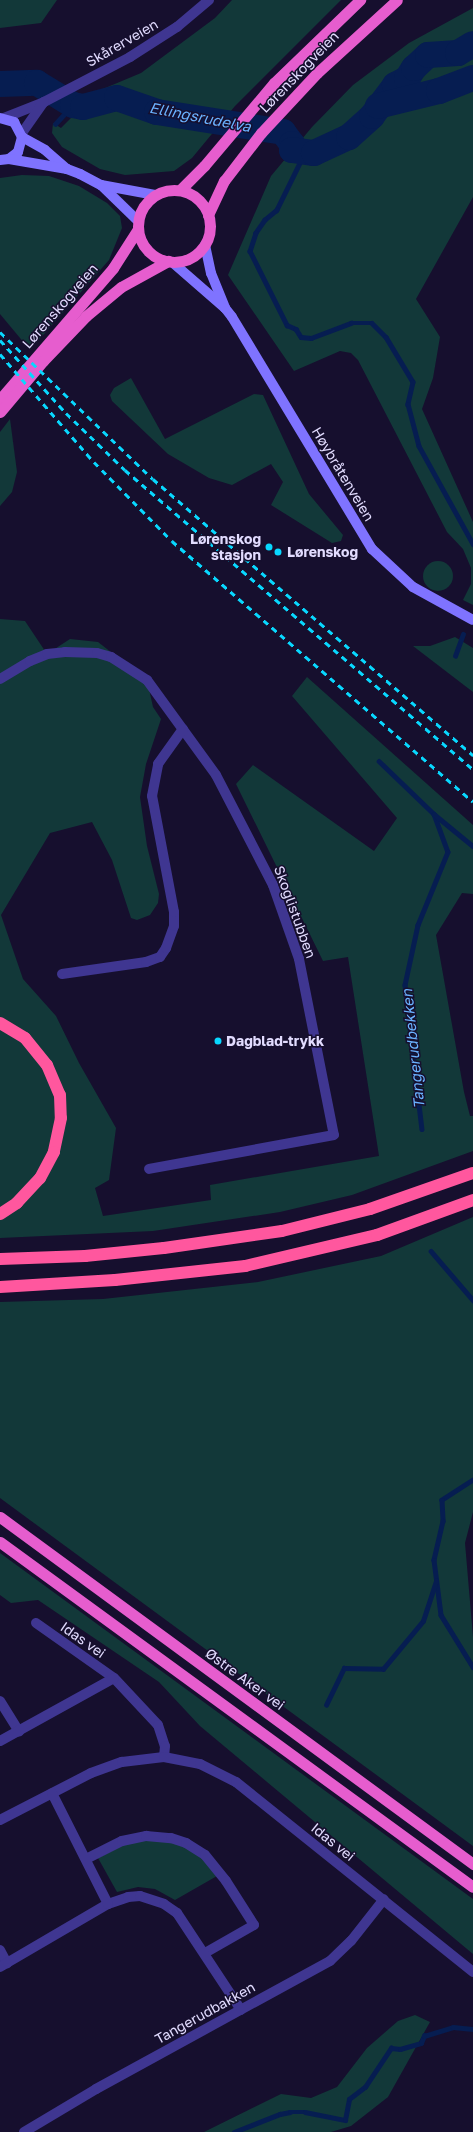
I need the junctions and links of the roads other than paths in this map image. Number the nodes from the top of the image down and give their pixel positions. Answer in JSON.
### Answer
{"nodes":[{"id":1,"x":210,"y":0,"type":"edge"},
{"id":2,"x":360,"y":0,"type":"edge"},
{"id":3,"x":396,"y":0,"type":"edge"},
{"id":4,"x":46,"y":101,"type":"junction"},
{"id":5,"x":2,"y":118,"type":"edge"},
{"id":6,"x":22,"y":135,"type":"junction"},
{"id":7,"x":4,"y":159,"type":"edge"},
{"id":8,"x":68,"y":169,"type":"junction"},
{"id":9,"x":102,"y":185,"type":"junction"},
{"id":10,"x":180,"y":190,"type":"junction"},
{"id":11,"x":155,"y":196,"type":"junction"},
{"id":12,"x":208,"y":215,"type":"junction"},
{"id":13,"x":138,"y":225,"type":"junction"},
{"id":14,"x":205,"y":244,"type":"junction"},
{"id":15,"x":170,"y":261,"type":"junction"},
{"id":16,"x":225,"y":308,"type":"junction"},
{"id":17,"x":0,"y":399,"type":"edge"},
{"id":18,"x":0,"y":412,"type":"edge"},
{"id":19,"x":473,"y":620,"type":"edge"},
{"id":20,"x":0,"y":680,"type":"edge"},
{"id":21,"x":183,"y":729,"type":"junction"},
{"id":22,"x":62,"y":974,"type":"dead end"},
{"id":23,"x":0,"y":1023,"type":"edge"},
{"id":24,"x":149,"y":1169,"type":"dead end"},
{"id":25,"x":473,"y":1173,"type":"edge"},
{"id":26,"x":473,"y":1200,"type":"edge"},
{"id":27,"x":0,"y":1214,"type":"edge"},
{"id":28,"x":0,"y":1259,"type":"edge"},
{"id":29,"x":0,"y":1287,"type":"edge"},
{"id":30,"x":0,"y":1517,"type":"edge"},
{"id":31,"x":0,"y":1542,"type":"edge"},
{"id":32,"x":36,"y":1624,"type":"dead end"},
{"id":33,"x":114,"y":1678,"type":"junction"},
{"id":34,"x":0,"y":1702,"type":"edge"},
{"id":35,"x":19,"y":1730,"type":"junction"},
{"id":36,"x":0,"y":1741,"type":"edge"},
{"id":37,"x":164,"y":1757,"type":"junction"},
{"id":38,"x":52,"y":1793,"type":"junction"},
{"id":39,"x":0,"y":1820,"type":"edge"},
{"id":40,"x":86,"y":1859,"type":"junction"},
{"id":41,"x":473,"y":1864,"type":"edge"},
{"id":42,"x":473,"y":1887,"type":"edge"},
{"id":43,"x":384,"y":1899,"type":"junction"},
{"id":44,"x":108,"y":1904,"type":"junction"},
{"id":45,"x":0,"y":1950,"type":"edge"},
{"id":46,"x":205,"y":1953,"type":"junction"},
{"id":47,"x":3,"y":1965,"type":"edge"},
{"id":48,"x":473,"y":1972,"type":"edge"},
{"id":49,"x":241,"y":2010,"type":"junction"},
{"id":50,"x":24,"y":2132,"type":"edge"}],
"edges":[{"from":1,"to":4,"type":"street","name":"Skårerveien"},
{"from":2,"to":10,"type":"highway","name":"Lørenskogveien"},
{"from":3,"to":12,"type":"highway","name":"Lørenskogveien"},
{"from":4,"to":5,"type":"street","name":"Skårerveien"},
{"from":4,"to":6,"type":"street","name":"Skårerveien"},
{"from":5,"to":6,"type":"main road"},
{"from":6,"to":7,"type":"main road"},
{"from":6,"to":8,"type":"main road"},
{"from":7,"to":8,"type":"main road"},
{"from":8,"to":9,"type":"main road"},
{"from":9,"to":11,"type":"main road"},
{"from":9,"to":13,"type":"main road"},
{"from":10,"to":11,"type":"highway"},
{"from":10,"to":12,"type":"highway"},
{"from":11,"to":13,"type":"highway"},
{"from":12,"to":14,"type":"highway"},
{"from":13,"to":15,"type":"highway"},
{"from":13,"to":17,"type":"highway","name":"Lørenskogveien"},
{"from":14,"to":15,"type":"highway"},
{"from":14,"to":16,"type":"main road","name":"Høybråtenveien"},
{"from":15,"to":16,"type":"main road","name":"Høybråtenveien"},
{"from":15,"to":18,"type":"highway","name":"Lørenskogveien"},
{"from":16,"to":19,"type":"main road","name":"Høybråtenveien"},
{"from":20,"to":21,"type":"street","name":"Skoglistubben"},
{"from":21,"to":22,"type":"street"},
{"from":21,"to":24,"type":"street","name":"Skoglistubben"},
{"from":23,"to":27,"type":"highway"},
{"from":25,"to":28,"type":"highway"},
{"from":26,"to":29,"type":"highway"},
{"from":30,"to":41,"type":"highway","name":"Østre Aker vei"},
{"from":31,"to":42,"type":"highway"},
{"from":32,"to":33,"type":"street","name":"Idas vei"},
{"from":33,"to":35,"type":"street"},
{"from":33,"to":37,"type":"street","name":"Idas vei"},
{"from":34,"to":35,"type":"street"},
{"from":35,"to":36,"type":"street"},
{"from":37,"to":38,"type":"street","name":"Idas vei"},
{"from":37,"to":43,"type":"street","name":"Idas vei"},
{"from":38,"to":39,"type":"street","name":"Idas vei"},
{"from":38,"to":40,"type":"street"},
{"from":40,"to":44,"type":"street"},
{"from":40,"to":46,"type":"street"},
{"from":43,"to":48,"type":"street","name":"Idas vei"},
{"from":43,"to":49,"type":"street","name":"Tangerudbakken"},
{"from":44,"to":46,"type":"street"},
{"from":44,"to":47,"type":"street"},
{"from":45,"to":47,"type":"street"},
{"from":46,"to":49,"type":"street"},
{"from":49,"to":50,"type":"street","name":"Tangerudbakken"}]}
